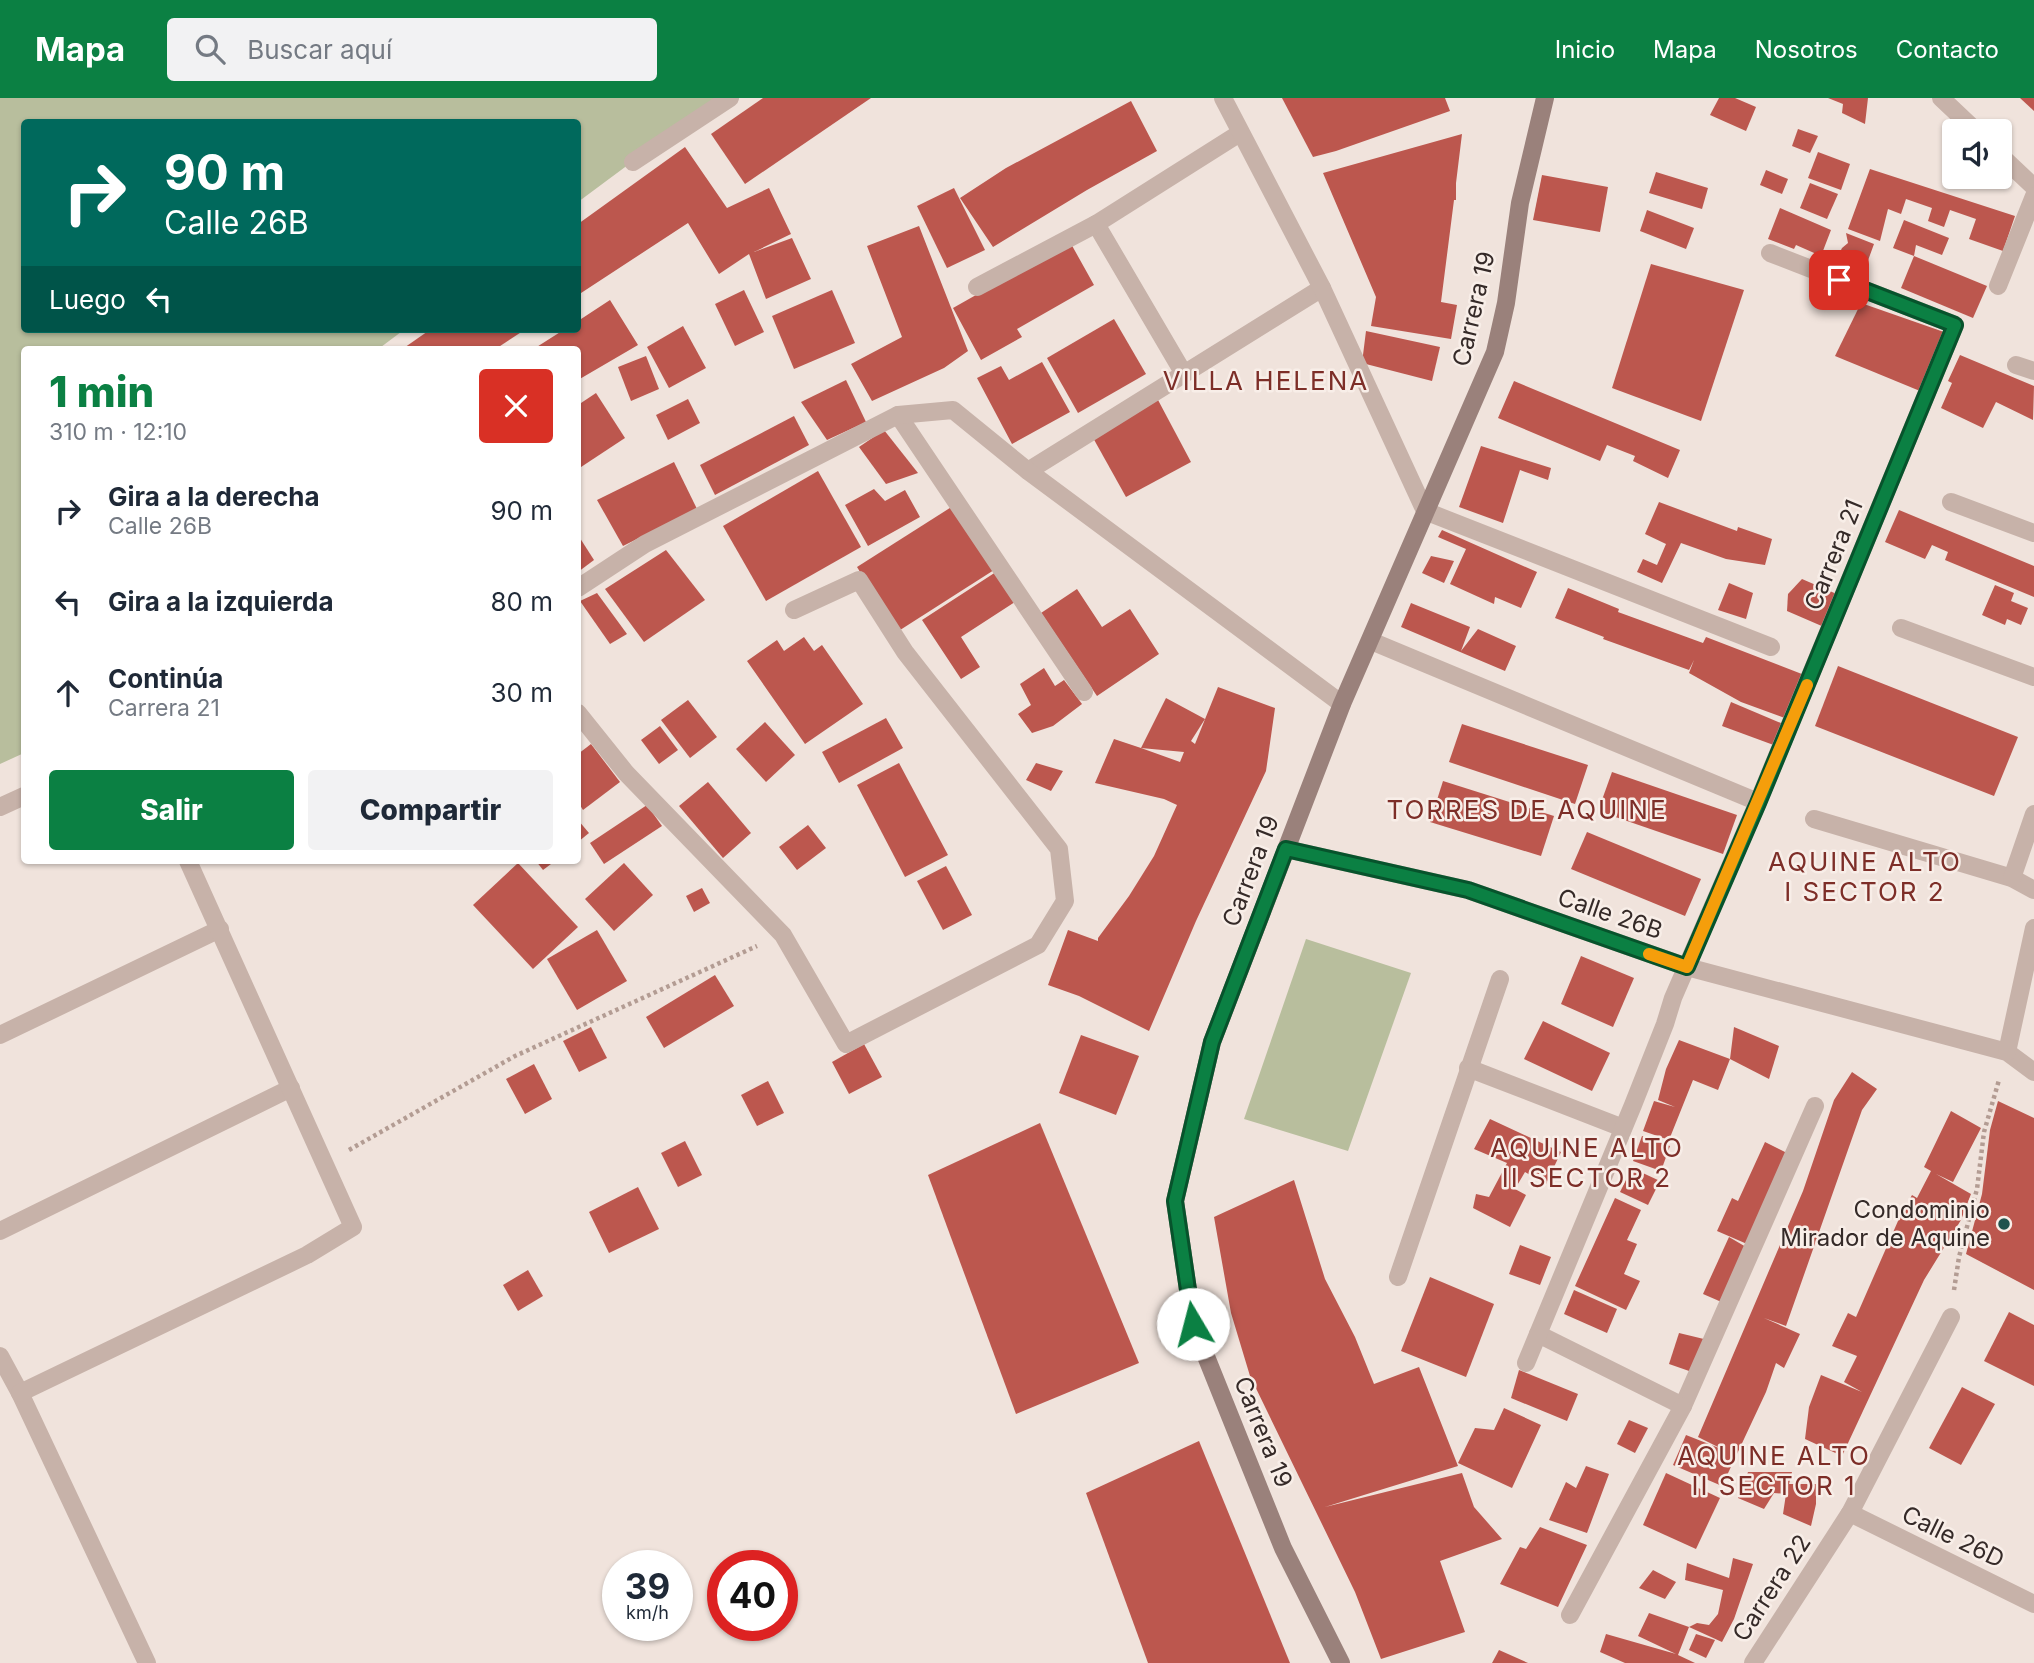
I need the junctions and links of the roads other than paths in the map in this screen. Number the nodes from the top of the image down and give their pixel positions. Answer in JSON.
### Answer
{"nodes":[{"id":1,"x":730,"y":98,"type":"edge"},
{"id":2,"x":1223,"y":98,"type":"edge"},
{"id":3,"x":1545,"y":98,"type":"edge"},
{"id":4,"x":1941,"y":98,"type":"edge"},
{"id":5,"x":1963,"y":119,"type":"edge"},
{"id":6,"x":1240,"y":133,"type":"junction"},
{"id":7,"x":633,"y":162,"type":"dead end"},
{"id":8,"x":2012,"y":166,"type":"edge"},
{"id":9,"x":2034,"y":187,"type":"edge"},
{"id":10,"x":2034,"y":196,"type":"edge"},
{"id":11,"x":1096,"y":224,"type":"junction"},
{"id":12,"x":1770,"y":253,"type":"dead end"},
{"id":13,"x":1998,"y":286,"type":"dead end"},
{"id":14,"x":978,"y":287,"type":"dead end"},
{"id":15,"x":1322,"y":288,"type":"junction"},
{"id":16,"x":2016,"y":365,"type":"dead end"},
{"id":17,"x":2034,"y":372,"type":"edge"},
{"id":18,"x":1184,"y":373,"type":"junction"},
{"id":19,"x":898,"y":415,"type":"junction"},
{"id":20,"x":1028,"y":471,"type":"junction"},
{"id":21,"x":1951,"y":502,"type":"dead end"},
{"id":22,"x":1425,"y":510,"type":"junction"},
{"id":23,"x":2034,"y":533,"type":"edge"},
{"id":24,"x":581,"y":586,"type":"edge"},
{"id":25,"x":793,"y":610,"type":"dead end"},
{"id":26,"x":1901,"y":628,"type":"dead end"},
{"id":27,"x":1371,"y":641,"type":"junction"},
{"id":28,"x":1771,"y":647,"type":"dead end"},
{"id":29,"x":2034,"y":677,"type":"edge"},
{"id":30,"x":1084,"y":692,"type":"dead end"},
{"id":31,"x":1342,"y":704,"type":"junction"},
{"id":32,"x":581,"y":717,"type":"edge"},
{"id":33,"x":21,"y":797,"type":"edge"},
{"id":34,"x":1758,"y":803,"type":"junction"},
{"id":35,"x":0,"y":807,"type":"edge"},
{"id":36,"x":2034,"y":814,"type":"edge"},
{"id":37,"x":1814,"y":819,"type":"dead end"},
{"id":38,"x":1286,"y":849,"type":"junction"},
{"id":39,"x":189,"y":864,"type":"edge"},
{"id":40,"x":2011,"y":878,"type":"junction"},
{"id":41,"x":2034,"y":890,"type":"edge"},
{"id":42,"x":2034,"y":928,"type":"edge"},
{"id":43,"x":220,"y":929,"type":"junction"},
{"id":44,"x":1687,"y":967,"type":"junction"},
{"id":45,"x":1500,"y":979,"type":"dead end"},
{"id":46,"x":0,"y":1035,"type":"edge"},
{"id":47,"x":2007,"y":1052,"type":"junction"},
{"id":48,"x":1468,"y":1068,"type":"junction"},
{"id":49,"x":2034,"y":1072,"type":"edge"},
{"id":50,"x":291,"y":1088,"type":"junction"},
{"id":51,"x":1815,"y":1106,"type":"dead end"},
{"id":52,"x":1623,"y":1128,"type":"junction"},
{"id":53,"x":0,"y":1231,"type":"edge"},
{"id":54,"x":1398,"y":1277,"type":"dead end"},
{"id":55,"x":1951,"y":1317,"type":"road end"},
{"id":56,"x":1538,"y":1334,"type":"junction"},
{"id":57,"x":0,"y":1356,"type":"edge"},
{"id":58,"x":1526,"y":1363,"type":"dead end"},
{"id":59,"x":20,"y":1393,"type":"junction"},
{"id":60,"x":1683,"y":1406,"type":"junction"},
{"id":61,"x":1850,"y":1513,"type":"junction"},
{"id":62,"x":2034,"y":1604,"type":"edge"},
{"id":63,"x":1570,"y":1615,"type":"dead end"},
{"id":64,"x":147,"y":1663,"type":"edge"},
{"id":65,"x":1341,"y":1663,"type":"edge"},
{"id":66,"x":1753,"y":1663,"type":"edge"}],
"edges":[{"from":1,"to":7,"type":"street"},
{"from":2,"to":6,"type":"street"},
{"from":3,"to":22,"type":"street","name":"Carrera 19"},
{"from":4,"to":5,"type":"street"},
{"from":6,"to":11,"type":"street"},
{"from":6,"to":15,"type":"street"},
{"from":8,"to":9,"type":"street"},
{"from":10,"to":13,"type":"street"},
{"from":11,"to":14,"type":"street"},
{"from":11,"to":18,"type":"street"},
{"from":12,"to":34,"type":"street","name":"Carrera 21"},
{"from":15,"to":18,"type":"street"},
{"from":15,"to":22,"type":"street"},
{"from":16,"to":17,"type":"street"},
{"from":18,"to":20,"type":"street"},
{"from":19,"to":20,"type":"street"},
{"from":19,"to":24,"type":"street"},
{"from":19,"to":30,"type":"street"},
{"from":20,"to":31,"type":"street"},
{"from":21,"to":23,"type":"street"},
{"from":22,"to":27,"type":"street","name":"Carrera 19"},
{"from":22,"to":28,"type":"street"},
{"from":25,"to":32,"type":"street"},
{"from":26,"to":29,"type":"street"},
{"from":27,"to":31,"type":"street","name":"Carrera 19"},
{"from":27,"to":34,"type":"street"},
{"from":31,"to":38,"type":"street","name":"Carrera 19"},
{"from":33,"to":35,"type":"street"},
{"from":34,"to":44,"type":"street","name":"Carrera 21"},
{"from":36,"to":40,"type":"street"},
{"from":37,"to":40,"type":"street"},
{"from":38,"to":44,"type":"street","name":"Calle 26B"},
{"from":38,"to":65,"type":"street","name":"Carrera 19"},
{"from":39,"to":43,"type":"street"},
{"from":40,"to":41,"type":"street"},
{"from":42,"to":47,"type":"street"},
{"from":43,"to":46,"type":"street"},
{"from":43,"to":50,"type":"street"},
{"from":44,"to":47,"type":"street","name":"Calle 26B"},
{"from":44,"to":52,"type":"street","name":"Carrera 21"},
{"from":45,"to":48,"type":"street"},
{"from":47,"to":49,"type":"street","name":"Calle 26B"},
{"from":48,"to":52,"type":"street"},
{"from":48,"to":54,"type":"street"},
{"from":50,"to":53,"type":"street"},
{"from":50,"to":59,"type":"street"},
{"from":51,"to":60,"type":"street"},
{"from":52,"to":56,"type":"street","name":"Carrera 21"},
{"from":55,"to":61,"type":"street","name":"Carrera 22"},
{"from":56,"to":58,"type":"street","name":"Carrera 21"},
{"from":56,"to":60,"type":"street"},
{"from":57,"to":59,"type":"street"},
{"from":59,"to":64,"type":"street"},
{"from":60,"to":63,"type":"street"},
{"from":61,"to":62,"type":"street","name":"Calle 26D"},
{"from":61,"to":66,"type":"street","name":"Carrera 22"}]}
